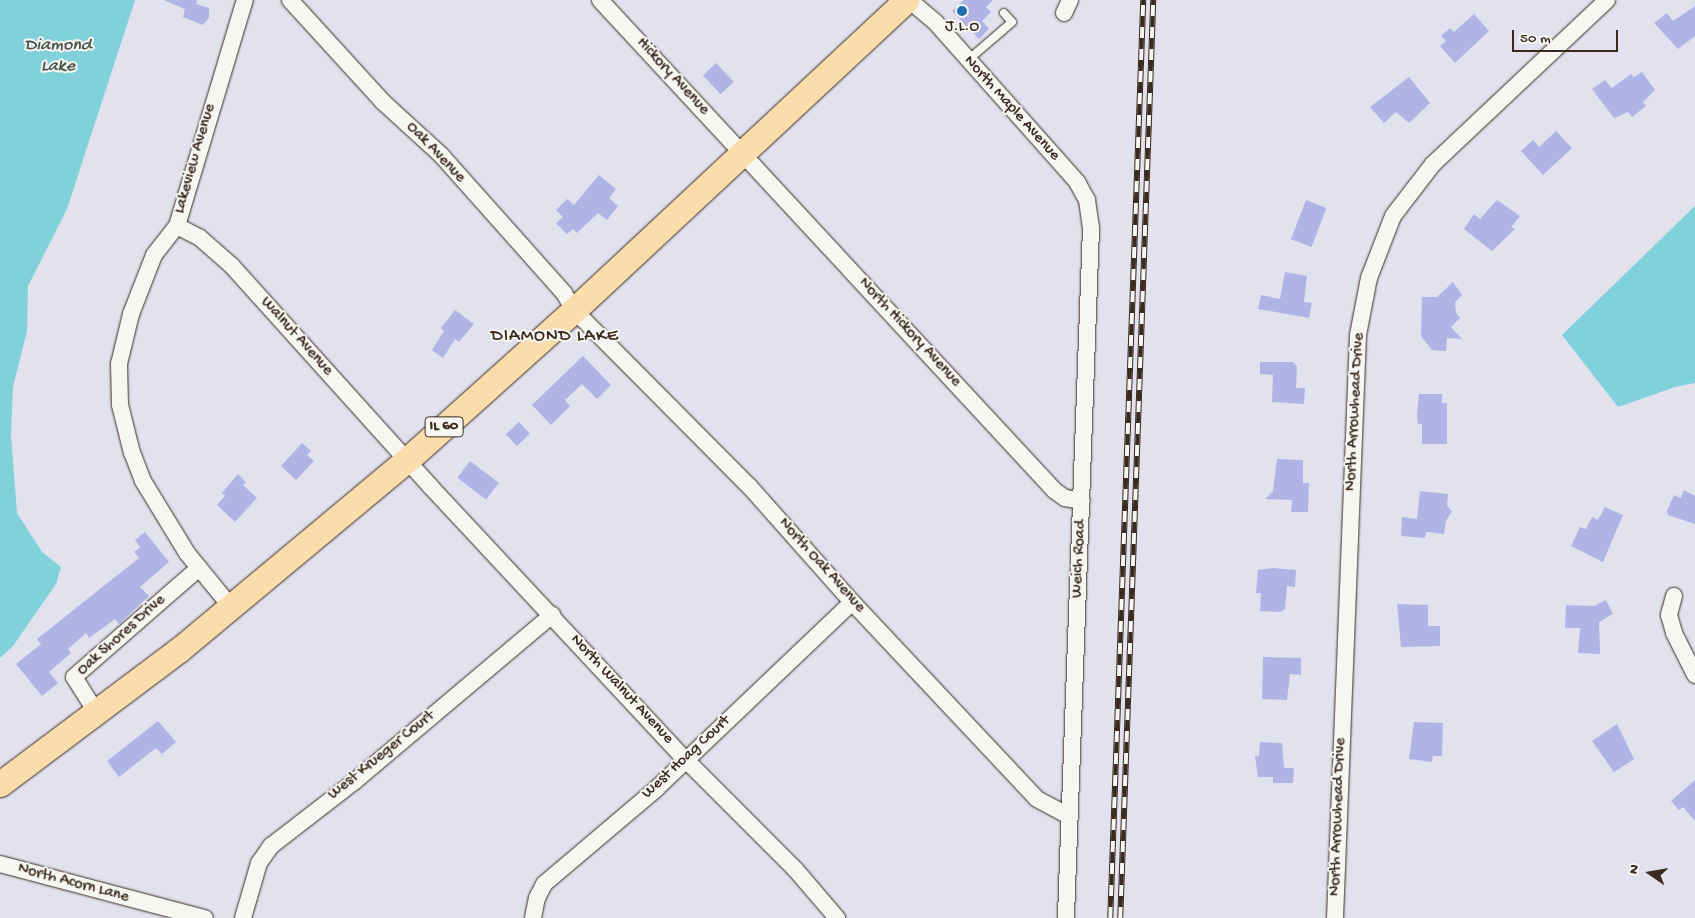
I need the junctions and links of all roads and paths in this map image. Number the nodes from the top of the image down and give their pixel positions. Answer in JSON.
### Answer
{"nodes":[{"id":1,"x":245,"y":0,"type":"edge"},
{"id":2,"x":290,"y":0,"type":"edge"},
{"id":3,"x":600,"y":0,"type":"edge"},
{"id":4,"x":908,"y":0,"type":"edge"},
{"id":5,"x":1607,"y":0,"type":"edge"},
{"id":6,"x":1004,"y":13,"type":"dead end"},
{"id":7,"x":968,"y":60,"type":"junction"},
{"id":8,"x":744,"y":153,"type":"junction"},
{"id":9,"x":1087,"y":200,"type":"joint"},
{"id":10,"x":177,"y":226,"type":"junction"},
{"id":11,"x":574,"y":310,"type":"junction"},
{"id":12,"x":407,"y":460,"type":"junction"},
{"id":13,"x":1082,"y":502,"type":"junction"},
{"id":14,"x":199,"y":568,"type":"junction"},
{"id":15,"x":1674,"y":596,"type":"dead end"},
{"id":16,"x":852,"y":602,"type":"junction"},
{"id":17,"x":231,"y":607,"type":"junction"},
{"id":18,"x":552,"y":615,"type":"junction"},
{"id":19,"x":1695,"y":675,"type":"edge"},
{"id":20,"x":96,"y":712,"type":"junction"},
{"id":21,"x":685,"y":759,"type":"junction"},
{"id":22,"x":0,"y":784,"type":"edge"},
{"id":23,"x":1070,"y":816,"type":"junction"},
{"id":24,"x":0,"y":864,"type":"edge"},
{"id":25,"x":205,"y":918,"type":"edge"},
{"id":26,"x":243,"y":918,"type":"edge"},
{"id":27,"x":533,"y":918,"type":"edge"},
{"id":28,"x":838,"y":918,"type":"edge"},
{"id":29,"x":1066,"y":918,"type":"edge"},
{"id":30,"x":1335,"y":918,"type":"edge"}],
"edges":[{"from":1,"to":10,"type":"street","name":"Lakeview Avenue"},
{"from":2,"to":11,"type":"street","name":"Oak Avenue"},
{"from":3,"to":8,"type":"street","name":"Hickory Avenue"},
{"from":4,"to":7,"type":"street","name":"North Maple Avenue"},
{"from":4,"to":8,"type":"main road","number":"IL 60"},
{"from":5,"to":30,"type":"street","name":"North Arrowhead Drive"},
{"from":6,"to":7,"type":"lane"},
{"from":7,"to":9,"type":"street","name":"North Maple Avenue"},
{"from":8,"to":11,"type":"main road","number":"IL 60"},
{"from":8,"to":13,"type":"street","name":"North Hickory Avenue"},
{"from":9,"to":13,"type":"street","name":"Weich Road"},
{"from":10,"to":12,"type":"street","name":"Walnut Avenue"},
{"from":10,"to":14,"type":"street","name":"Lakeview Avenue"},
{"from":11,"to":12,"type":"main road","number":"IL 60"},
{"from":11,"to":16,"type":"street","name":"North Oak Avenue"},
{"from":12,"to":17,"type":"main road","number":"IL 60"},
{"from":12,"to":18,"type":"street","name":"North Walnut Avenue"},
{"from":13,"to":23,"type":"street","name":"Weich Road"},
{"from":14,"to":17,"type":"street","name":"Lakeview Avenue"},
{"from":14,"to":20,"type":"street","name":"Oak Shores Drive"},
{"from":15,"to":19,"type":"street"},
{"from":16,"to":21,"type":"street","name":"West Hoag Court"},
{"from":16,"to":23,"type":"street","name":"North Oak Avenue"},
{"from":17,"to":20,"type":"main road","number":"IL 60"},
{"from":18,"to":21,"type":"street","name":"North Walnut Avenue"},
{"from":18,"to":26,"type":"street","name":"West Krueger Court"},
{"from":20,"to":22,"type":"main road","number":"IL 60"},
{"from":21,"to":27,"type":"street","name":"West Hoag Court"},
{"from":21,"to":28,"type":"street","name":"North Walnut Avenue"},
{"from":23,"to":29,"type":"street","name":"Weich Road"},
{"from":24,"to":25,"type":"street","name":"North Acorn Lane"}]}
